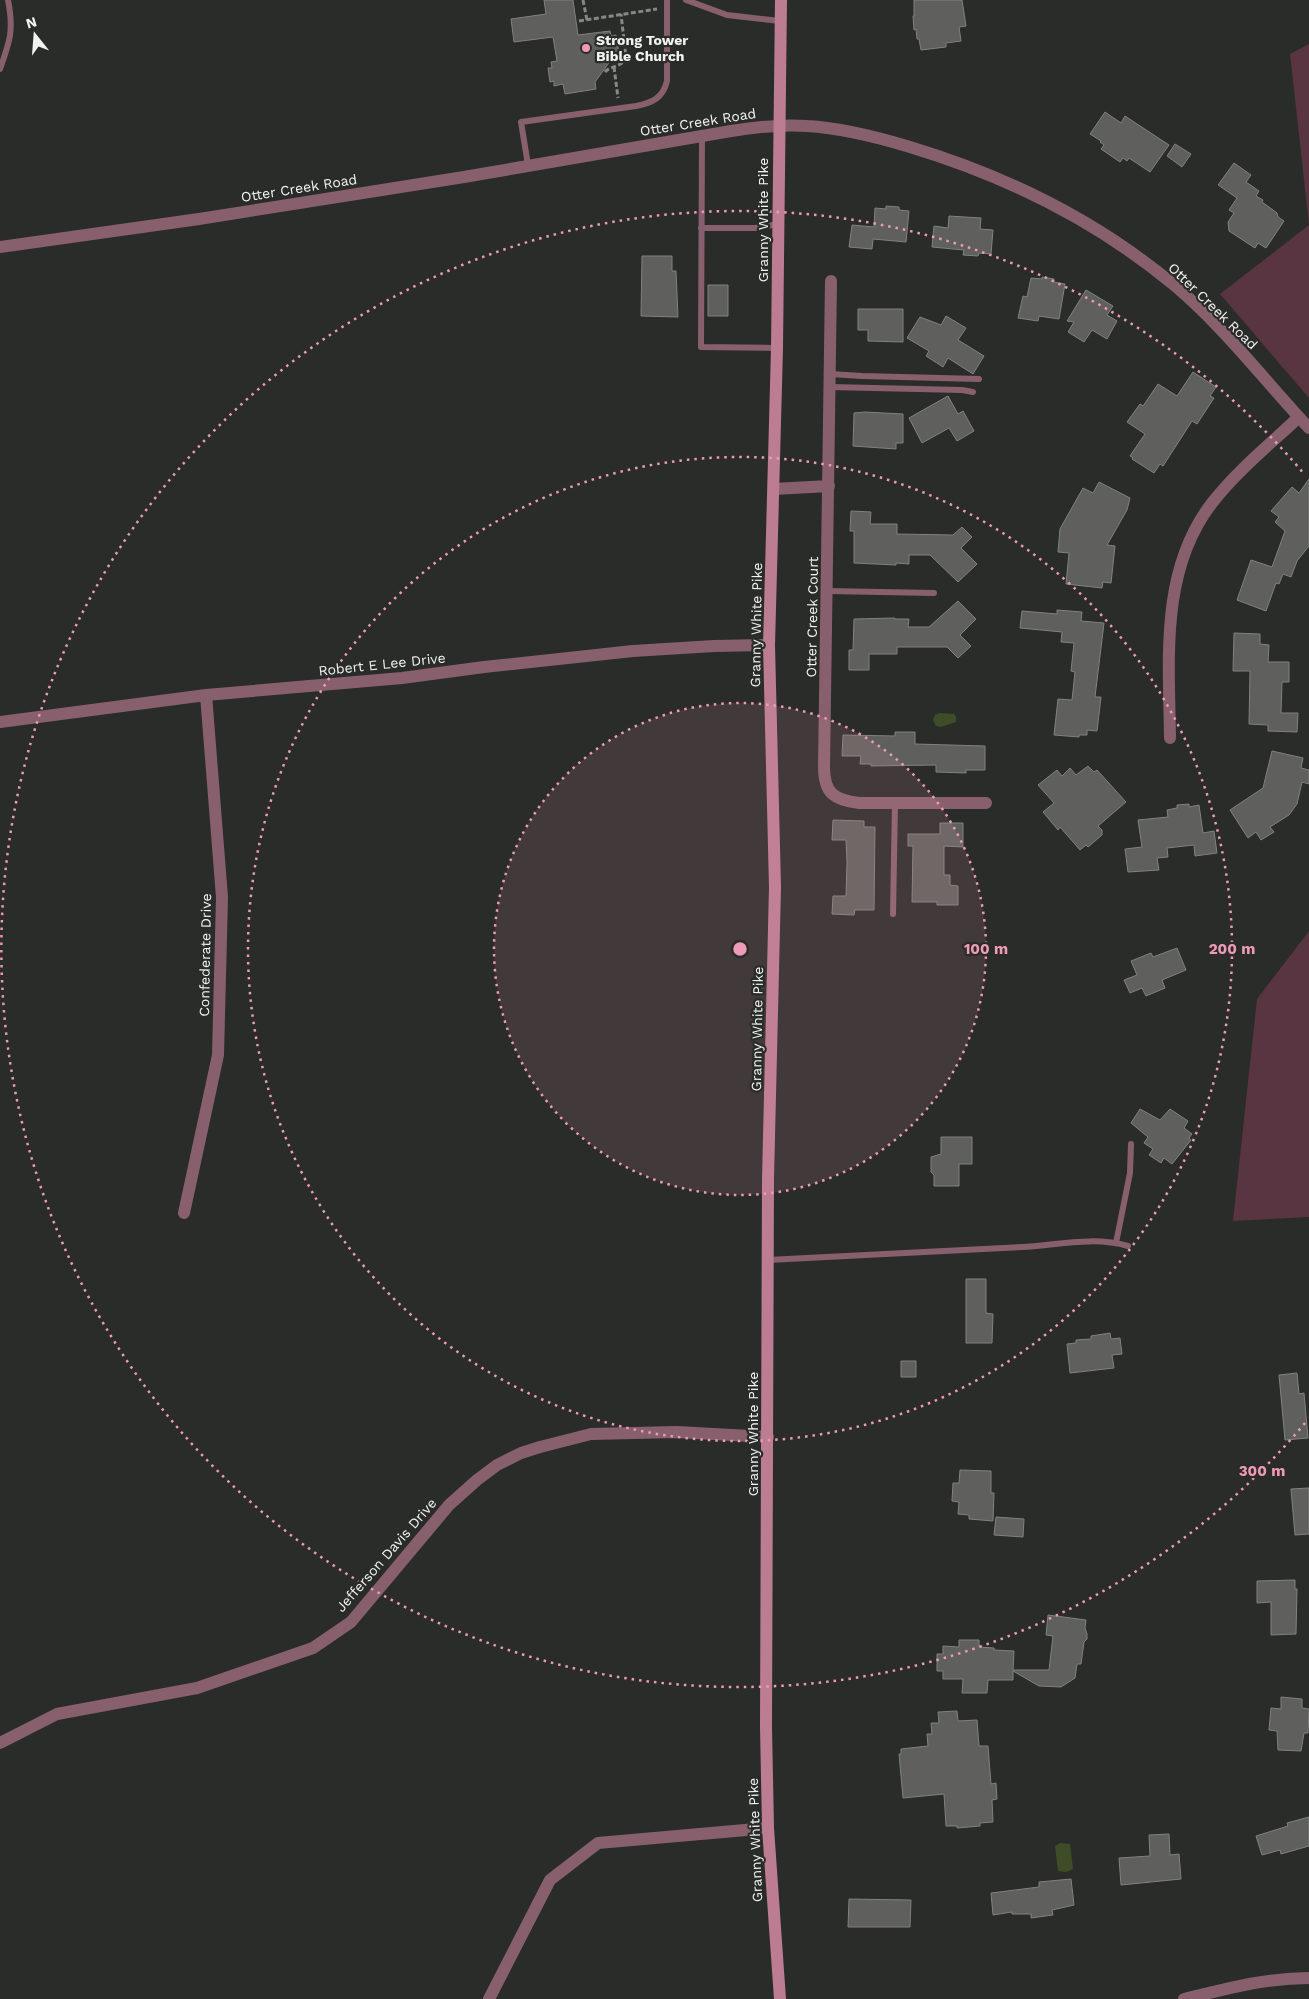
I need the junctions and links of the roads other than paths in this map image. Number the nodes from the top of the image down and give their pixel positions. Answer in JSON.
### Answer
{"nodes":[{"id":1,"x":8,"y":0,"type":"edge"},
{"id":2,"x":667,"y":0,"type":"edge"},
{"id":3,"x":686,"y":0,"type":"edge"},
{"id":4,"x":781,"y":0,"type":"edge"},
{"id":5,"x":780,"y":21,"type":"junction"},
{"id":6,"x":0,"y":69,"type":"edge"},
{"id":7,"x":779,"y":127,"type":"junction"},
{"id":8,"x":702,"y":135,"type":"junction"},
{"id":9,"x":528,"y":165,"type":"junction"},
{"id":10,"x":779,"y":224,"type":"junction"},
{"id":11,"x":701,"y":228,"type":"junction"},
{"id":12,"x":0,"y":247,"type":"edge"},
{"id":13,"x":831,"y":281,"type":"dead end"},
{"id":14,"x":777,"y":348,"type":"junction"},
{"id":15,"x":830,"y":374,"type":"junction"},
{"id":16,"x":906,"y":377,"type":"junction"},
{"id":17,"x":979,"y":379,"type":"dead end"},
{"id":18,"x":830,"y":387,"type":"junction"},
{"id":19,"x":906,"y":388,"type":"junction"},
{"id":20,"x":972,"y":392,"type":"dead end"},
{"id":21,"x":1299,"y":417,"type":"junction"},
{"id":22,"x":1309,"y":428,"type":"edge"},
{"id":23,"x":829,"y":486,"type":"junction"},
{"id":24,"x":774,"y":489,"type":"junction"},
{"id":25,"x":827,"y":591,"type":"junction"},
{"id":26,"x":934,"y":593,"type":"dead end"},
{"id":27,"x":769,"y":645,"type":"junction"},
{"id":28,"x":206,"y":695,"type":"junction"},
{"id":29,"x":0,"y":722,"type":"edge"},
{"id":30,"x":1170,"y":738,"type":"dead end"},
{"id":31,"x":895,"y":803,"type":"junction"},
{"id":32,"x":986,"y":803,"type":"dead end"},
{"id":33,"x":893,"y":914,"type":"dead end"},
{"id":34,"x":1131,"y":1144,"type":"dead end"},
{"id":35,"x":184,"y":1213,"type":"dead end"},
{"id":36,"x":1116,"y":1243,"type":"junction"},
{"id":37,"x":1128,"y":1246,"type":"dead end"},
{"id":38,"x":768,"y":1260,"type":"junction"},
{"id":39,"x":768,"y":1437,"type":"junction"},
{"id":40,"x":0,"y":1743,"type":"edge"},
{"id":41,"x":768,"y":1828,"type":"junction"},
{"id":42,"x":1309,"y":1978,"type":"edge"},
{"id":43,"x":489,"y":1999,"type":"edge"},
{"id":44,"x":780,"y":1999,"type":"edge"},
{"id":45,"x":1184,"y":1999,"type":"edge"}],
"edges":[{"from":1,"to":6,"type":"lane"},
{"from":2,"to":9,"type":"lane"},
{"from":3,"to":5,"type":"lane"},
{"from":4,"to":5,"type":"main road","name":"Granny White Pike"},
{"from":5,"to":7,"type":"main road","name":"Granny White Pike"},
{"from":7,"to":8,"type":"street","name":"Otter Creek Road"},
{"from":7,"to":10,"type":"main road","name":"Granny White Pike"},
{"from":7,"to":21,"type":"street","name":"Otter Creek Road"},
{"from":8,"to":9,"type":"street","name":"Otter Creek Road"},
{"from":8,"to":11,"type":"lane"},
{"from":9,"to":12,"type":"street","name":"Otter Creek Road"},
{"from":10,"to":11,"type":"lane"},
{"from":10,"to":14,"type":"main road","name":"Granny White Pike"},
{"from":11,"to":14,"type":"lane"},
{"from":13,"to":15,"type":"street","name":"Otter Creek Court"},
{"from":14,"to":24,"type":"main road","name":"Granny White Pike"},
{"from":15,"to":16,"type":"lane"},
{"from":15,"to":18,"type":"street","name":"Otter Creek Court"},
{"from":16,"to":17,"type":"lane"},
{"from":16,"to":19,"type":"lane"},
{"from":18,"to":19,"type":"lane"},
{"from":18,"to":23,"type":"street","name":"Otter Creek Court"},
{"from":19,"to":20,"type":"lane"},
{"from":21,"to":22,"type":"street","name":"Otter Creek Road"},
{"from":21,"to":30,"type":"street"},
{"from":23,"to":24,"type":"street"},
{"from":23,"to":25,"type":"street","name":"Otter Creek Court"},
{"from":24,"to":27,"type":"main road","name":"Granny White Pike"},
{"from":25,"to":26,"type":"lane"},
{"from":25,"to":31,"type":"street","name":"Otter Creek Court"},
{"from":27,"to":28,"type":"street","name":"Robert E Lee Drive"},
{"from":27,"to":38,"type":"main road","name":"Granny White Pike"},
{"from":28,"to":29,"type":"street","name":"Robert E Lee Drive"},
{"from":28,"to":35,"type":"street","name":"Confederate Drive"},
{"from":31,"to":32,"type":"street","name":"Otter Creek Court"},
{"from":31,"to":33,"type":"lane"},
{"from":34,"to":36,"type":"lane"},
{"from":36,"to":37,"type":"lane"},
{"from":36,"to":38,"type":"lane"},
{"from":38,"to":39,"type":"main road","name":"Granny White Pike"},
{"from":39,"to":40,"type":"street","name":"Jefferson Davis Drive"},
{"from":39,"to":41,"type":"main road","name":"Granny White Pike"},
{"from":41,"to":43,"type":"street"},
{"from":41,"to":44,"type":"main road","name":"Granny White Pike"},
{"from":42,"to":45,"type":"street"}]}
